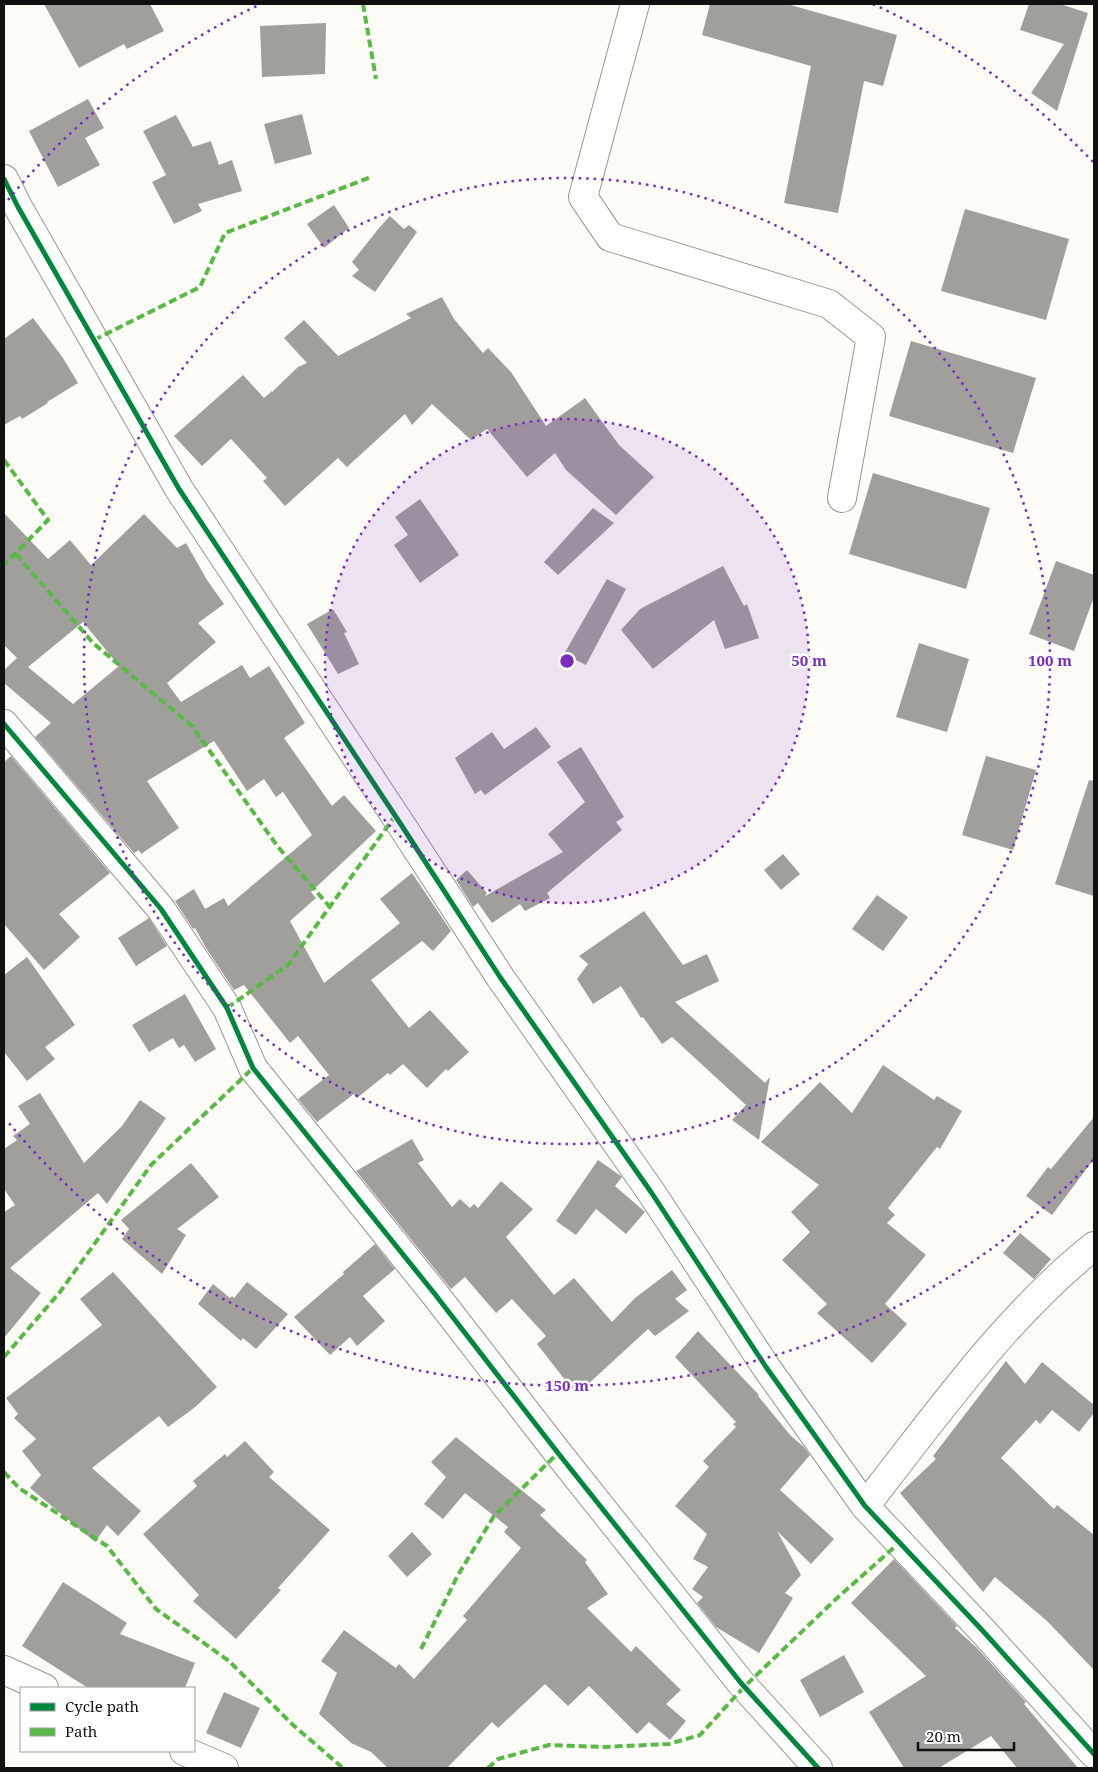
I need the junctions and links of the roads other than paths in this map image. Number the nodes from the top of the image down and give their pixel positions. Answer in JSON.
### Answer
{"nodes":[{"id":1,"x":634,"y":4,"type":"edge"},
{"id":2,"x":4,"y":179,"type":"edge"},
{"id":3,"x":842,"y":498,"type":"dead end"},
{"id":4,"x":4,"y":724,"type":"edge"},
{"id":5,"x":1094,"y":1246,"type":"edge"},
{"id":6,"x":865,"y":1506,"type":"junction"},
{"id":7,"x":4,"y":1670,"type":"edge"},
{"id":8,"x":42,"y":1687,"type":"edge"},
{"id":9,"x":186,"y":1752,"type":"edge"},
{"id":10,"x":1094,"y":1754,"type":"edge"},
{"id":11,"x":224,"y":1768,"type":"edge"},
{"id":12,"x":818,"y":1768,"type":"edge"}],
"edges":[{"from":1,"to":3,"type":"street"},
{"from":2,"to":6,"type":"street"},
{"from":4,"to":12,"type":"street"},
{"from":5,"to":6,"type":"street"},
{"from":6,"to":10,"type":"street"},
{"from":7,"to":8,"type":"street"},
{"from":9,"to":11,"type":"street"}]}
